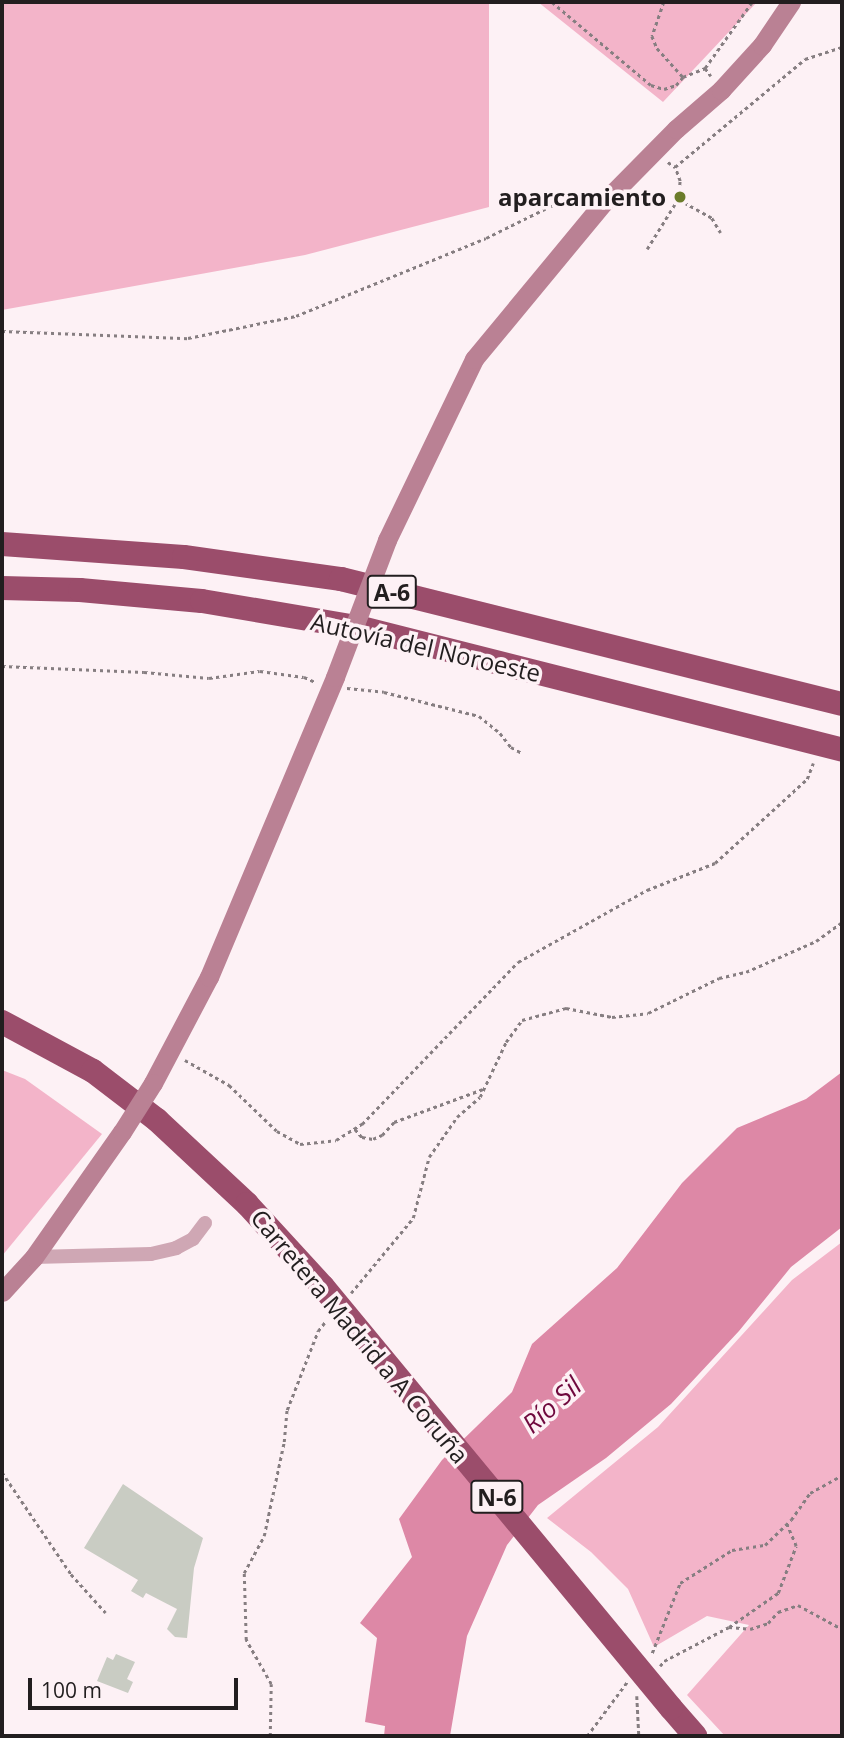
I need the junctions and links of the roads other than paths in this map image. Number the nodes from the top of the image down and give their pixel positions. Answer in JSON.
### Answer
{"nodes":[{"id":1,"x":790,"y":2,"type":"edge"},
{"id":2,"x":2,"y":544,"type":"edge"},
{"id":3,"x":2,"y":588,"type":"edge"},
{"id":4,"x":842,"y":704,"type":"edge"},
{"id":5,"x":842,"y":750,"type":"edge"},
{"id":6,"x":2,"y":1022,"type":"edge"},
{"id":7,"x":205,"y":1223,"type":"dead end"},
{"id":8,"x":34,"y":1257,"type":"junction"},
{"id":9,"x":2,"y":1292,"type":"edge"},
{"id":10,"x":695,"y":1736,"type":"edge"}],
"edges":[{"from":1,"to":8,"type":"street","bridge":true},
{"from":2,"to":4,"type":"highway","name":"Autovía del Noroeste","number":"A-6"},
{"from":3,"to":5,"type":"highway","name":"Autovía del Noroeste","number":"A-6"},
{"from":6,"to":10,"type":"highway","name":"Carretera Madrid a A Coruña","number":"N-6","bridge":true},
{"from":7,"to":8,"type":"street"},
{"from":8,"to":9,"type":"street"}]}
